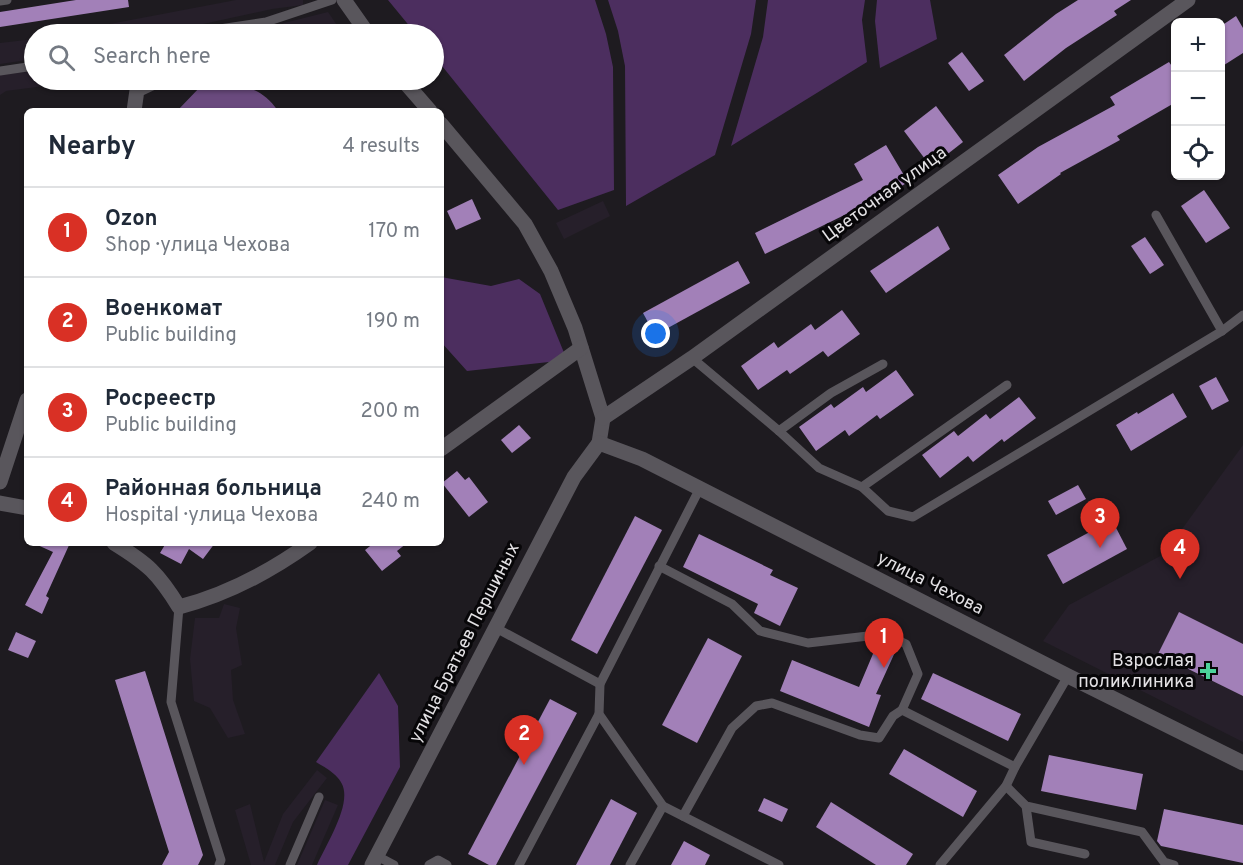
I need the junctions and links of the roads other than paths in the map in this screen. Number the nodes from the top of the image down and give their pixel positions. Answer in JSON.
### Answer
{"nodes":[{"id":1,"x":7,"y":0,"type":"edge"},
{"id":2,"x":332,"y":0,"type":"edge"},
{"id":3,"x":344,"y":0,"type":"edge"},
{"id":4,"x":1188,"y":0,"type":"edge"},
{"id":5,"x":0,"y":1,"type":"edge"},
{"id":6,"x":253,"y":24,"type":"edge"},
{"id":7,"x":361,"y":24,"type":"edge"},
{"id":8,"x":24,"y":67,"type":"edge"},
{"id":9,"x":0,"y":71,"type":"edge"},
{"id":10,"x":137,"y":90,"type":"edge"},
{"id":11,"x":412,"y":90,"type":"edge"},
{"id":12,"x":134,"y":108,"type":"edge"},
{"id":13,"x":427,"y":108,"type":"edge"},
{"id":14,"x":444,"y":128,"type":"edge"},
{"id":15,"x":1156,"y":215,"type":"dead end"},
{"id":16,"x":1243,"y":315,"type":"edge"},
{"id":17,"x":1222,"y":331,"type":"junction"},
{"id":18,"x":581,"y":348,"type":"junction"},
{"id":19,"x":692,"y":358,"type":"junction"},
{"id":20,"x":883,"y":364,"type":"dead end"},
{"id":21,"x":1007,"y":385,"type":"dead end"},
{"id":22,"x":24,"y":407,"type":"edge"},
{"id":23,"x":603,"y":418,"type":"junction"},
{"id":24,"x":779,"y":431,"type":"junction"},
{"id":25,"x":598,"y":442,"type":"junction"},
{"id":26,"x":444,"y":447,"type":"edge"},
{"id":27,"x":2,"y":462,"type":"edge"},
{"id":28,"x":0,"y":482,"type":"edge"},
{"id":29,"x":700,"y":488,"type":"junction"},
{"id":30,"x":862,"y":488,"type":"junction"},
{"id":31,"x":0,"y":503,"type":"edge"},
{"id":32,"x":24,"y":507,"type":"edge"},
{"id":33,"x":119,"y":546,"type":"edge"},
{"id":34,"x":306,"y":546,"type":"edge"},
{"id":35,"x":660,"y":566,"type":"junction"},
{"id":36,"x":179,"y":607,"type":"junction"},
{"id":37,"x":496,"y":628,"type":"junction"},
{"id":38,"x":1068,"y":676,"type":"junction"},
{"id":39,"x":600,"y":684,"type":"junction"},
{"id":40,"x":903,"y":710,"type":"junction"},
{"id":41,"x":599,"y":714,"type":"junction"},
{"id":42,"x":1243,"y":763,"type":"edge"},
{"id":43,"x":1015,"y":767,"type":"junction"},
{"id":44,"x":1006,"y":786,"type":"junction"},
{"id":45,"x":319,"y":797,"type":"dead end"},
{"id":46,"x":663,"y":806,"type":"junction"},
{"id":47,"x":1026,"y":806,"type":"junction"},
{"id":48,"x":682,"y":816,"type":"junction"},
{"id":49,"x":1085,"y":854,"type":"dead end"},
{"id":50,"x":374,"y":860,"type":"edge"},
{"id":51,"x":942,"y":864,"type":"edge"},
{"id":52,"x":219,"y":865,"type":"edge"},
{"id":53,"x":290,"y":865,"type":"edge"},
{"id":54,"x":394,"y":865,"type":"edge"},
{"id":55,"x":429,"y":865,"type":"edge"},
{"id":56,"x":447,"y":865,"type":"edge"},
{"id":57,"x":519,"y":865,"type":"edge"},
{"id":58,"x":630,"y":865,"type":"edge"},
{"id":59,"x":779,"y":865,"type":"edge"},
{"id":60,"x":1174,"y":865,"type":"edge"}],
"edges":[{"from":1,"to":5,"type":"lane"},
{"from":2,"to":6,"type":"lane"},
{"from":3,"to":7,"type":"street"},
{"from":4,"to":19,"type":"street","name":"Цветочная улица"},
{"from":8,"to":9,"type":"lane"},
{"from":10,"to":12,"type":"street"},
{"from":11,"to":13,"type":"street"},
{"from":14,"to":18,"type":"street"},
{"from":15,"to":17,"type":"lane"},
{"from":16,"to":17,"type":"lane"},
{"from":17,"to":30,"type":"lane"},
{"from":18,"to":23,"type":"street"},
{"from":18,"to":26,"type":"street"},
{"from":19,"to":23,"type":"street","name":"Цветочная улица"},
{"from":19,"to":24,"type":"lane"},
{"from":20,"to":24,"type":"lane"},
{"from":21,"to":30,"type":"lane"},
{"from":22,"to":27,"type":"street"},
{"from":23,"to":25,"type":"street"},
{"from":24,"to":30,"type":"lane"},
{"from":25,"to":29,"type":"street","name":"улица Чехова"},
{"from":25,"to":37,"type":"street","name":"улица Братьев Першиных"},
{"from":27,"to":28,"type":"street"},
{"from":29,"to":35,"type":"lane"},
{"from":29,"to":38,"type":"street","name":"улица Чехова"},
{"from":31,"to":32,"type":"street"},
{"from":33,"to":36,"type":"street"},
{"from":34,"to":36,"type":"street"},
{"from":35,"to":39,"type":"lane"},
{"from":35,"to":40,"type":"lane"},
{"from":36,"to":52,"type":"lane"},
{"from":37,"to":39,"type":"lane"},
{"from":37,"to":50,"type":"street","name":"улица Братьев Першиных"},
{"from":38,"to":42,"type":"street","name":"улица Чехова"},
{"from":38,"to":43,"type":"lane"},
{"from":39,"to":41,"type":"lane"},
{"from":40,"to":43,"type":"lane"},
{"from":40,"to":48,"type":"lane"},
{"from":41,"to":46,"type":"lane"},
{"from":41,"to":57,"type":"lane"},
{"from":43,"to":44,"type":"lane"},
{"from":44,"to":47,"type":"lane"},
{"from":44,"to":51,"type":"lane"},
{"from":45,"to":53,"type":"lane"},
{"from":46,"to":48,"type":"lane"},
{"from":46,"to":58,"type":"lane"},
{"from":47,"to":49,"type":"lane"},
{"from":47,"to":60,"type":"lane"},
{"from":48,"to":59,"type":"lane"},
{"from":50,"to":54,"type":"lane"},
{"from":55,"to":56,"type":"lane"}]}
